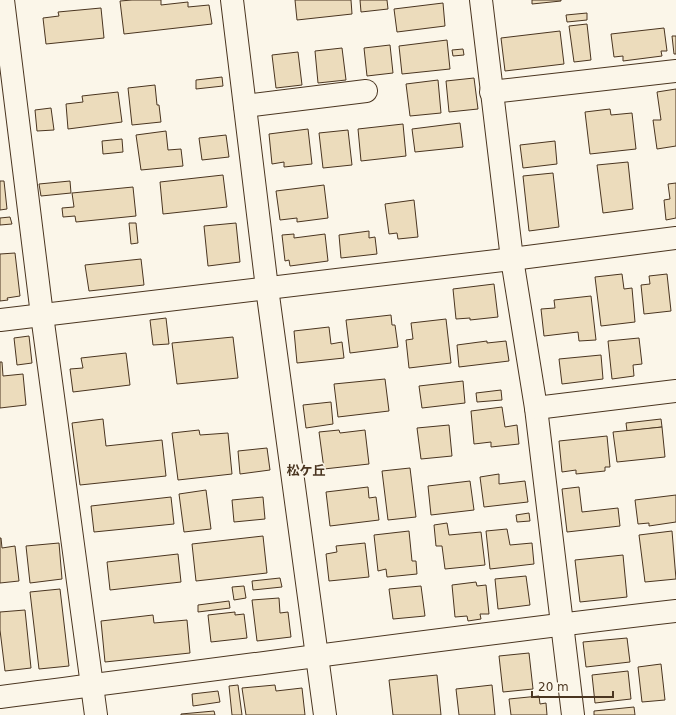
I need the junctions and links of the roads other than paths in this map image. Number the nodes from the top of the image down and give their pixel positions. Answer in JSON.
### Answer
{"nodes":[{"id":1,"x":3,"y":0,"type":"edge"},
{"id":2,"x":232,"y":0,"type":"edge"},
{"id":3,"x":481,"y":0,"type":"edge"},
{"id":4,"x":676,"y":71,"type":"edge"},
{"id":5,"x":366,"y":91,"type":"dead end"},
{"id":6,"x":492,"y":92,"type":"junction"},
{"id":7,"x":245,"y":106,"type":"junction"},
{"id":8,"x":676,"y":238,"type":"edge"},
{"id":9,"x":512,"y":259,"type":"junction"},
{"id":10,"x":267,"y":288,"type":"junction"},
{"id":11,"x":42,"y":315,"type":"junction"},
{"id":12,"x":0,"y":320,"type":"edge"},
{"id":13,"x":676,"y":391,"type":"edge"},
{"id":14,"x":536,"y":408,"type":"junction"},
{"id":15,"x":676,"y":611,"type":"edge"},
{"id":16,"x":562,"y":624,"type":"junction"},
{"id":17,"x":317,"y":657,"type":"junction"},
{"id":18,"x":93,"y":685,"type":"junction"},
{"id":19,"x":0,"y":697,"type":"edge"},
{"id":20,"x":96,"y":715,"type":"edge"},
{"id":21,"x":324,"y":715,"type":"edge"},
{"id":22,"x":573,"y":715,"type":"edge"}],
"edges":[{"from":1,"to":11,"type":"street"},
{"from":2,"to":7,"type":"street"},
{"from":3,"to":6,"type":"street"},
{"from":4,"to":6,"type":"street"},
{"from":5,"to":7,"type":"street"},
{"from":6,"to":9,"type":"street"},
{"from":7,"to":10,"type":"street"},
{"from":8,"to":9,"type":"street"},
{"from":9,"to":10,"type":"street"},
{"from":9,"to":14,"type":"street"},
{"from":10,"to":11,"type":"street"},
{"from":10,"to":17,"type":"street"},
{"from":11,"to":12,"type":"street"},
{"from":11,"to":18,"type":"street"},
{"from":13,"to":14,"type":"street"},
{"from":14,"to":16,"type":"street"},
{"from":15,"to":16,"type":"street"},
{"from":16,"to":17,"type":"street"},
{"from":16,"to":22,"type":"street"},
{"from":17,"to":18,"type":"street"},
{"from":17,"to":21,"type":"street"},
{"from":18,"to":19,"type":"street"},
{"from":18,"to":20,"type":"street"}]}
